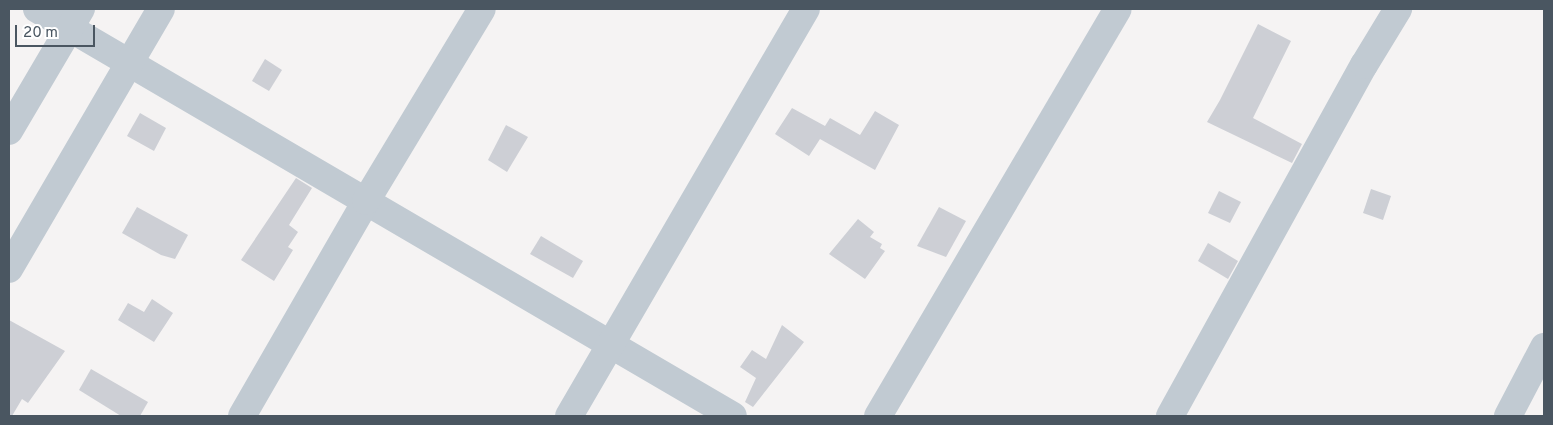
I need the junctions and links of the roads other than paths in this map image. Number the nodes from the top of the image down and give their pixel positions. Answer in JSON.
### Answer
{"nodes":[{"id":1,"x":38,"y":9,"type":"edge"},
{"id":2,"x":161,"y":9,"type":"edge"},
{"id":3,"x":482,"y":9,"type":"edge"},
{"id":4,"x":806,"y":9,"type":"edge"},
{"id":5,"x":1118,"y":9,"type":"edge"},
{"id":6,"x":1398,"y":9,"type":"edge"},
{"id":7,"x":76,"y":18,"type":"edge"},
{"id":8,"x":129,"y":63,"type":"junction"},
{"id":9,"x":9,"y":131,"type":"edge"},
{"id":10,"x":366,"y":201,"type":"junction"},
{"id":11,"x":9,"y":268,"type":"edge"},
{"id":12,"x":610,"y":345,"type":"junction"},
{"id":13,"x":1544,"y":347,"type":"edge"},
{"id":14,"x":242,"y":416,"type":"edge"},
{"id":15,"x":569,"y":416,"type":"edge"},
{"id":16,"x":733,"y":416,"type":"edge"},
{"id":17,"x":878,"y":416,"type":"edge"},
{"id":18,"x":1170,"y":416,"type":"edge"},
{"id":19,"x":1508,"y":416,"type":"edge"}],
"edges":[{"from":1,"to":7,"type":"street"},
{"from":2,"to":8,"type":"street"},
{"from":3,"to":10,"type":"street"},
{"from":4,"to":12,"type":"street"},
{"from":5,"to":17,"type":"street"},
{"from":6,"to":18,"type":"street"},
{"from":7,"to":8,"type":"street"},
{"from":7,"to":9,"type":"street"},
{"from":8,"to":10,"type":"street"},
{"from":8,"to":11,"type":"street"},
{"from":10,"to":12,"type":"street"},
{"from":10,"to":14,"type":"street"},
{"from":12,"to":15,"type":"street"},
{"from":12,"to":16,"type":"street"},
{"from":13,"to":19,"type":"street"}]}
